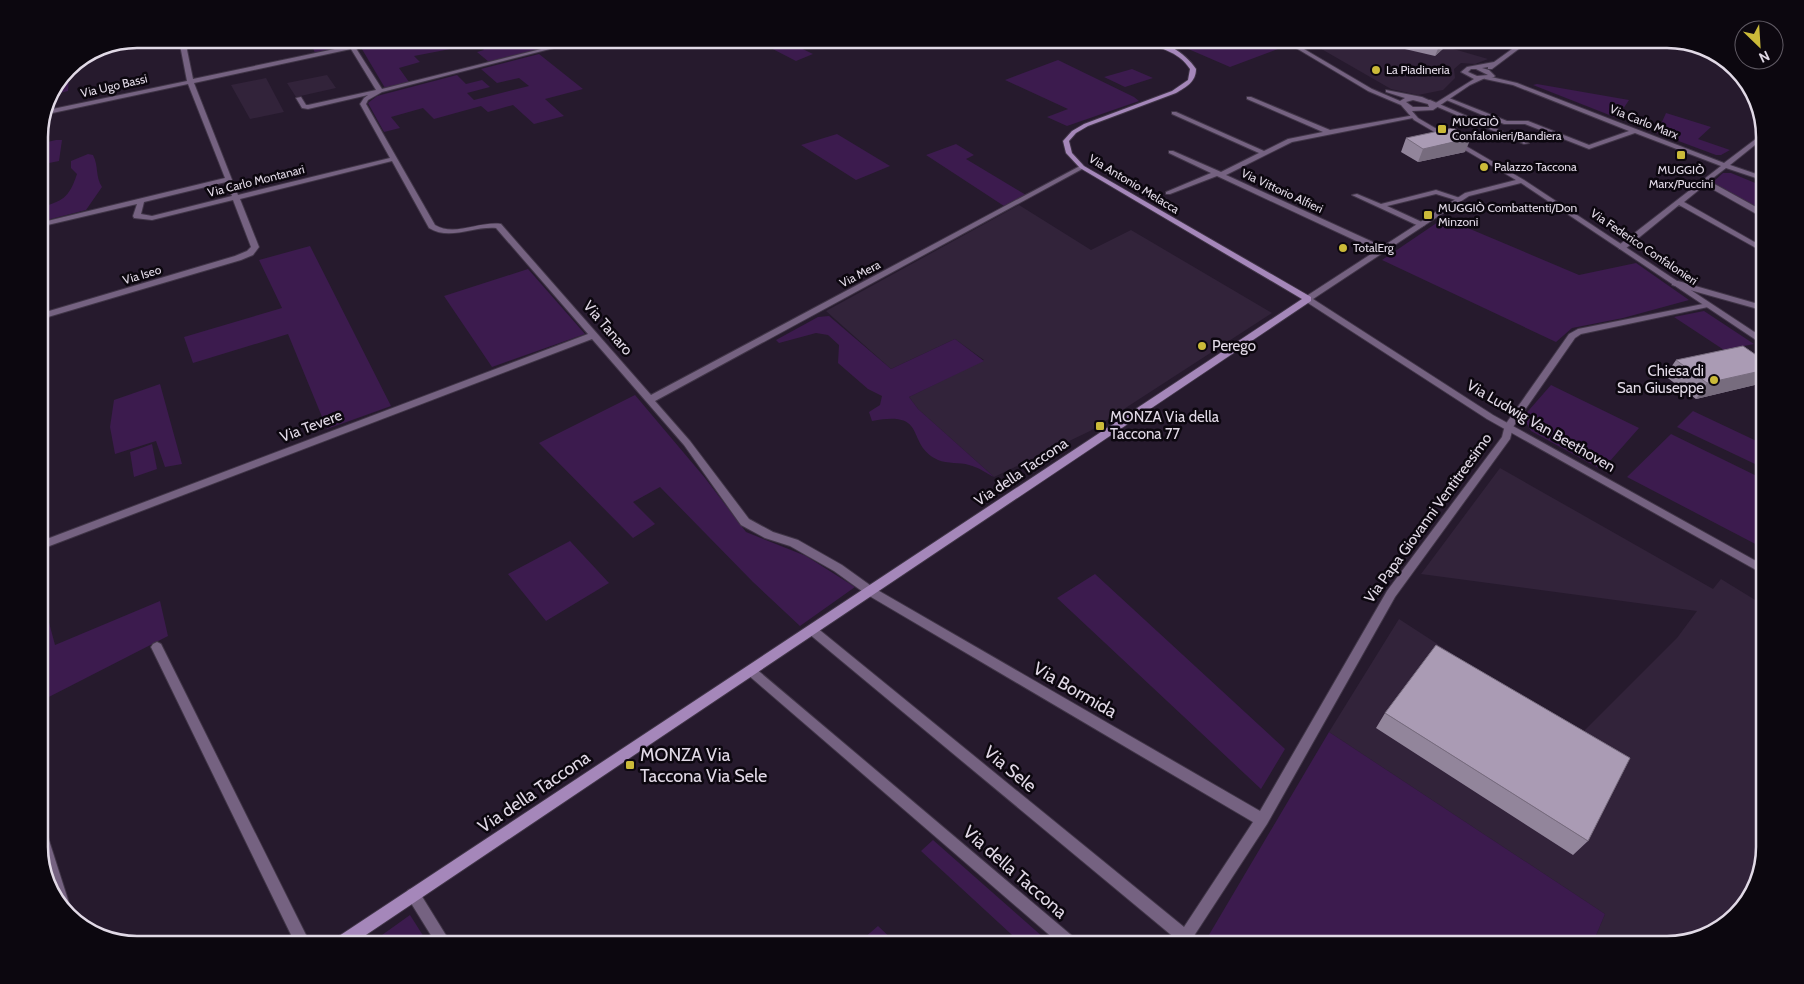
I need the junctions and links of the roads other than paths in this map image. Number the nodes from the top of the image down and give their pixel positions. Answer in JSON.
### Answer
{"nodes":[{"id":1,"x":184,"y":48,"type":"edge"},
{"id":2,"x":348,"y":48,"type":"edge"},
{"id":3,"x":354,"y":48,"type":"edge"},
{"id":4,"x":551,"y":48,"type":"edge"},
{"id":5,"x":1166,"y":48,"type":"edge"},
{"id":6,"x":1299,"y":48,"type":"edge"},
{"id":7,"x":1313,"y":48,"type":"edge"},
{"id":8,"x":1517,"y":48,"type":"edge"},
{"id":9,"x":1495,"y":64,"type":"junction"},
{"id":10,"x":1478,"y":68,"type":"junction"},
{"id":11,"x":1464,"y":73,"type":"junction"},
{"id":12,"x":1487,"y":75,"type":"junction"},
{"id":13,"x":190,"y":81,"type":"junction"},
{"id":14,"x":1468,"y":83,"type":"junction"},
{"id":15,"x":380,"y":92,"type":"junction"},
{"id":16,"x":1449,"y":97,"type":"junction"},
{"id":17,"x":299,"y":98,"type":"dead end"},
{"id":18,"x":1250,"y":98,"type":"dead end"},
{"id":19,"x":1416,"y":98,"type":"junction"},
{"id":20,"x":1403,"y":105,"type":"junction"},
{"id":21,"x":1433,"y":107,"type":"junction"},
{"id":22,"x":52,"y":111,"type":"edge"},
{"id":23,"x":1174,"y":113,"type":"dead end"},
{"id":24,"x":1413,"y":116,"type":"junction"},
{"id":25,"x":1432,"y":126,"type":"junction"},
{"id":26,"x":1634,"y":131,"type":"junction"},
{"id":27,"x":1329,"y":132,"type":"junction"},
{"id":28,"x":1756,"y":141,"type":"edge"},
{"id":29,"x":1526,"y":143,"type":"dead end"},
{"id":30,"x":1171,"y":152,"type":"dead end"},
{"id":31,"x":1263,"y":153,"type":"junction"},
{"id":32,"x":394,"y":159,"type":"junction"},
{"id":33,"x":1724,"y":166,"type":"junction"},
{"id":34,"x":1082,"y":167,"type":"junction"},
{"id":35,"x":1219,"y":174,"type":"junction"},
{"id":36,"x":1756,"y":176,"type":"edge"},
{"id":37,"x":227,"y":180,"type":"junction"},
{"id":38,"x":1522,"y":181,"type":"junction"},
{"id":39,"x":1705,"y":182,"type":"junction"},
{"id":40,"x":1168,"y":193,"type":"dead end"},
{"id":41,"x":1355,"y":195,"type":"dead end"},
{"id":42,"x":234,"y":198,"type":"junction"},
{"id":43,"x":1459,"y":199,"type":"junction"},
{"id":44,"x":141,"y":201,"type":"junction"},
{"id":45,"x":1680,"y":202,"type":"junction"},
{"id":46,"x":1380,"y":206,"type":"junction"},
{"id":47,"x":1756,"y":210,"type":"edge"},
{"id":48,"x":48,"y":223,"type":"edge"},
{"id":49,"x":1421,"y":225,"type":"junction"},
{"id":50,"x":1622,"y":247,"type":"junction"},
{"id":51,"x":1756,"y":247,"type":"edge"},
{"id":52,"x":1383,"y":250,"type":"junction"},
{"id":53,"x":1675,"y":283,"type":"junction"},
{"id":54,"x":1308,"y":299,"type":"junction"},
{"id":55,"x":1708,"y":305,"type":"junction"},
{"id":56,"x":1756,"y":306,"type":"edge"},
{"id":57,"x":48,"y":315,"type":"edge"},
{"id":58,"x":594,"y":335,"type":"junction"},
{"id":59,"x":1756,"y":337,"type":"edge"},
{"id":60,"x":649,"y":400,"type":"junction"},
{"id":61,"x":1508,"y":427,"type":"junction"},
{"id":62,"x":48,"y":543,"type":"edge"},
{"id":63,"x":1756,"y":566,"type":"edge"},
{"id":64,"x":870,"y":591,"type":"junction"},
{"id":65,"x":812,"y":630,"type":"junction"},
{"id":66,"x":157,"y":647,"type":"dead end"},
{"id":67,"x":751,"y":670,"type":"junction"},
{"id":68,"x":1262,"y":820,"type":"junction"},
{"id":69,"x":49,"y":861,"type":"edge"},
{"id":70,"x":57,"y":887,"type":"edge"},
{"id":71,"x":413,"y":895,"type":"junction"},
{"id":72,"x":300,"y":936,"type":"edge"},
{"id":73,"x":352,"y":936,"type":"edge"},
{"id":74,"x":439,"y":936,"type":"edge"},
{"id":75,"x":1061,"y":936,"type":"edge"},
{"id":76,"x":1176,"y":936,"type":"edge"},
{"id":77,"x":1185,"y":936,"type":"edge"}],
"edges":[{"from":1,"to":13,"type":"street"},
{"from":2,"to":13,"type":"street","name":"Via Ugo Bassi"},
{"from":3,"to":15,"type":"street"},
{"from":4,"to":15,"type":"street"},
{"from":5,"to":34,"type":"main road","name":"Via Antonio Melacca"},
{"from":6,"to":20,"type":"street"},
{"from":7,"to":19,"type":"street"},
{"from":8,"to":9,"type":"street"},
{"from":9,"to":10,"type":"street"},
{"from":9,"to":12,"type":"street"},
{"from":10,"to":11,"type":"street"},
{"from":10,"to":12,"type":"street"},
{"from":11,"to":12,"type":"street"},
{"from":11,"to":14,"type":"street"},
{"from":12,"to":14,"type":"street"},
{"from":12,"to":26,"type":"street","name":"Via Carlo Marx"},
{"from":13,"to":22,"type":"street","name":"Via Ugo Bassi"},
{"from":13,"to":37,"type":"street"},
{"from":14,"to":16,"type":"street"},
{"from":15,"to":17,"type":"street"},
{"from":15,"to":32,"type":"street","name":"Via Tanaro"},
{"from":16,"to":19,"type":"street"},
{"from":16,"to":21,"type":"street"},
{"from":16,"to":26,"type":"street"},
{"from":18,"to":27,"type":"street"},
{"from":19,"to":20,"type":"street"},
{"from":19,"to":21,"type":"street"},
{"from":20,"to":21,"type":"street"},
{"from":20,"to":24,"type":"street","name":"Via Federico Confalonieri"},
{"from":21,"to":25,"type":"street"},
{"from":21,"to":29,"type":"street"},
{"from":23,"to":31,"type":"street"},
{"from":24,"to":25,"type":"street","name":"Via Federico Confalonieri"},
{"from":24,"to":27,"type":"street"},
{"from":25,"to":38,"type":"street","name":"Via Federico Confalonieri"},
{"from":26,"to":33,"type":"street","name":"Via Carlo Marx"},
{"from":27,"to":31,"type":"street"},
{"from":28,"to":33,"type":"street"},
{"from":30,"to":35,"type":"street","name":"Via Vittorio Alfieri"},
{"from":31,"to":35,"type":"street"},
{"from":32,"to":42,"type":"street","name":"Via Carlo Montanari"},
{"from":32,"to":58,"type":"street","name":"Via Tanaro"},
{"from":33,"to":36,"type":"street","name":"Via Carlo Marx"},
{"from":33,"to":39,"type":"street"},
{"from":34,"to":54,"type":"main road","name":"Via Antonio Melacca"},
{"from":34,"to":60,"type":"street","name":"Via Mera"},
{"from":35,"to":40,"type":"street"},
{"from":35,"to":52,"type":"street","name":"Via Vittorio Alfieri"},
{"from":37,"to":42,"type":"street"},
{"from":37,"to":44,"type":"street","name":"Via Carlo Montanari"},
{"from":38,"to":43,"type":"street"},
{"from":38,"to":50,"type":"street","name":"Via Federico Confalonieri"},
{"from":39,"to":45,"type":"street"},
{"from":39,"to":47,"type":"street"},
{"from":41,"to":46,"type":"street"},
{"from":42,"to":44,"type":"street","name":"Via Carlo Montanari"},
{"from":42,"to":57,"type":"street","name":"Via Iseo"},
{"from":43,"to":46,"type":"street"},
{"from":43,"to":49,"type":"street"},
{"from":44,"to":48,"type":"street","name":"Via Carlo Montanari"},
{"from":45,"to":50,"type":"street"},
{"from":45,"to":51,"type":"street"},
{"from":46,"to":49,"type":"street"},
{"from":49,"to":52,"type":"street"},
{"from":50,"to":53,"type":"street","name":"Via Federico Confalonieri"},
{"from":52,"to":54,"type":"street"},
{"from":53,"to":55,"type":"street","name":"Via Federico Confalonieri"},
{"from":53,"to":56,"type":"street"},
{"from":54,"to":61,"type":"street","name":"Via Ludwig Van Beethoven"},
{"from":54,"to":64,"type":"main road","name":"Via della Taccona"},
{"from":55,"to":59,"type":"street","name":"Via Federico Confalonieri"},
{"from":55,"to":61,"type":"street","name":"Via Papa Giovanni Ventitreesimo"},
{"from":58,"to":60,"type":"street","name":"Via Tanaro"},
{"from":58,"to":62,"type":"street","name":"Via Tevere"},
{"from":60,"to":64,"type":"street","name":"Via Tanaro"},
{"from":61,"to":63,"type":"street","name":"Via Ludwig Van Beethoven"},
{"from":61,"to":68,"type":"street","name":"Via Papa Giovanni Ventitreesimo"},
{"from":64,"to":65,"type":"main road","name":"Via della Taccona"},
{"from":64,"to":68,"type":"street","name":"Via Bormida"},
{"from":65,"to":67,"type":"main road","name":"Via della Taccona"},
{"from":65,"to":76,"type":"street","name":"Via Sele"},
{"from":66,"to":72,"type":"street"},
{"from":67,"to":71,"type":"main road","name":"Via della Taccona"},
{"from":67,"to":75,"type":"street","name":"Via della Taccona"},
{"from":68,"to":77,"type":"street","name":"Via Papa Giovanni Ventitreesimo"},
{"from":69,"to":70,"type":"street"},
{"from":71,"to":73,"type":"main road","name":"Via della Taccona"},
{"from":71,"to":74,"type":"street"}]}
